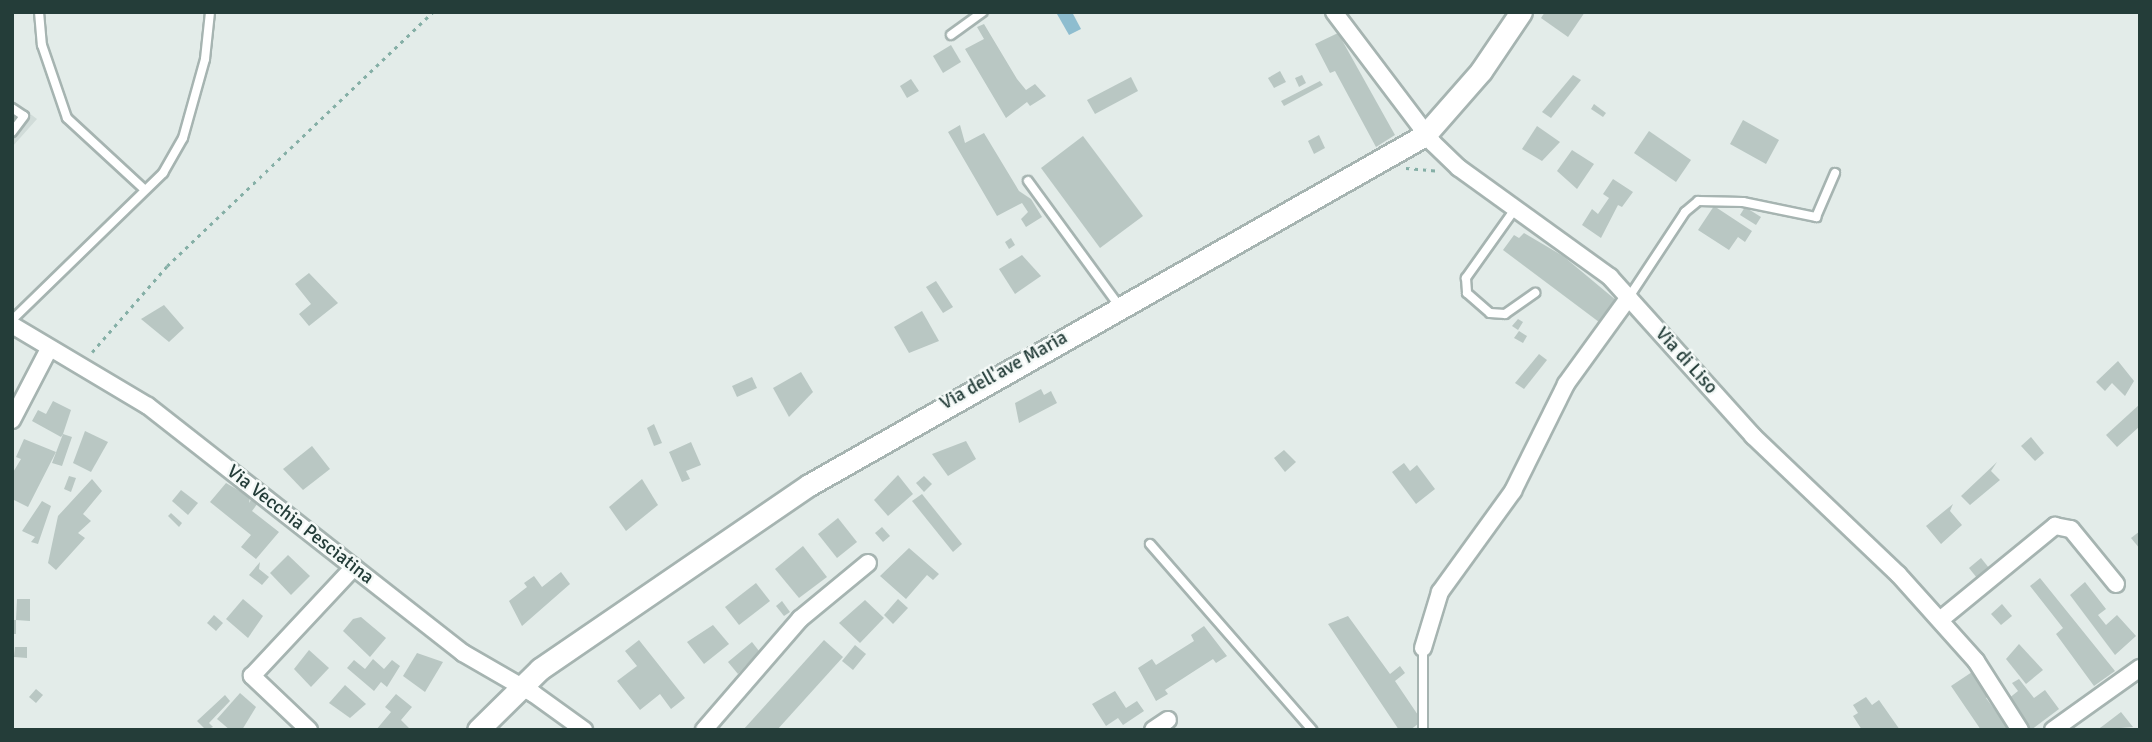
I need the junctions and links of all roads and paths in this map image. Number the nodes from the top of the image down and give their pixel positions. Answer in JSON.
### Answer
{"nodes":[{"id":1,"x":40,"y":12,"type":"edge"},
{"id":2,"x":210,"y":12,"type":"edge"},
{"id":3,"x":433,"y":12,"type":"edge"},
{"id":4,"x":983,"y":12,"type":"edge"},
{"id":5,"x":1334,"y":12,"type":"edge"},
{"id":6,"x":1521,"y":12,"type":"edge"},
{"id":7,"x":951,"y":35,"type":"dead end"},
{"id":8,"x":12,"y":108,"type":"edge"},
{"id":9,"x":12,"y":132,"type":"edge"},
{"id":10,"x":1425,"y":135,"type":"junction"},
{"id":11,"x":1394,"y":171,"type":"dead end"},
{"id":12,"x":1443,"y":172,"type":"dead end"},
{"id":13,"x":1835,"y":173,"type":"dead end"},
{"id":14,"x":1028,"y":180,"type":"dead end"},
{"id":15,"x":145,"y":190,"type":"junction"},
{"id":16,"x":1515,"y":209,"type":"junction"},
{"id":17,"x":1535,"y":293,"type":"dead end"},
{"id":18,"x":1629,"y":297,"type":"junction"},
{"id":19,"x":1119,"y":306,"type":"junction"},
{"id":20,"x":12,"y":322,"type":"edge"},
{"id":21,"x":49,"y":349,"type":"junction"},
{"id":22,"x":87,"y":372,"type":"junction"},
{"id":23,"x":12,"y":420,"type":"edge"},
{"id":24,"x":1150,"y":544,"type":"dead end"},
{"id":25,"x":868,"y":563,"type":"dead end"},
{"id":26,"x":354,"y":567,"type":"junction"},
{"id":27,"x":2116,"y":584,"type":"dead end"},
{"id":28,"x":1940,"y":620,"type":"junction"},
{"id":29,"x":1423,"y":648,"type":"joint"},
{"id":30,"x":2140,"y":668,"type":"edge"},
{"id":31,"x":519,"y":686,"type":"junction"},
{"id":32,"x":1168,"y":720,"type":"dead end"},
{"id":33,"x":309,"y":730,"type":"edge"},
{"id":34,"x":478,"y":730,"type":"edge"},
{"id":35,"x":584,"y":730,"type":"edge"},
{"id":36,"x":704,"y":730,"type":"edge"},
{"id":37,"x":1153,"y":730,"type":"edge"},
{"id":38,"x":1312,"y":730,"type":"edge"},
{"id":39,"x":1423,"y":730,"type":"edge"},
{"id":40,"x":2020,"y":730,"type":"edge"},
{"id":41,"x":2053,"y":730,"type":"edge"}],
"edges":[{"from":1,"to":15,"type":"lane"},
{"from":2,"to":15,"type":"lane"},
{"from":3,"to":22,"type":"path"},
{"from":4,"to":7,"type":"lane"},
{"from":5,"to":10,"type":"street","name":"Via di Liso"},
{"from":6,"to":10,"type":"street","name":"Via dell'ave Maria"},
{"from":8,"to":9,"type":"lane"},
{"from":10,"to":16,"type":"street","name":"Via di Liso"},
{"from":10,"to":19,"type":"street","name":"Via dell'ave Maria"},
{"from":11,"to":12,"type":"path"},
{"from":13,"to":18,"type":"lane"},
{"from":14,"to":19,"type":"lane"},
{"from":15,"to":20,"type":"lane"},
{"from":16,"to":17,"type":"lane"},
{"from":16,"to":18,"type":"street","name":"Via di Liso"},
{"from":18,"to":28,"type":"street","name":"Via di Liso"},
{"from":18,"to":29,"type":"street"},
{"from":19,"to":31,"type":"street","name":"Via dell'ave Maria"},
{"from":20,"to":21,"type":"street","name":"Via Vecchia Pesciatina"},
{"from":21,"to":22,"type":"street","name":"Via Vecchia Pesciatina"},
{"from":21,"to":23,"type":"street"},
{"from":22,"to":26,"type":"street","name":"Via Vecchia Pesciatina"},
{"from":24,"to":38,"type":"lane"},
{"from":25,"to":36,"type":"street"},
{"from":26,"to":31,"type":"street","name":"Via Vecchia Pesciatina"},
{"from":26,"to":33,"type":"street"},
{"from":27,"to":28,"type":"street"},
{"from":28,"to":40,"type":"street","name":"Via di Liso"},
{"from":29,"to":39,"type":"lane"},
{"from":30,"to":41,"type":"street"},
{"from":31,"to":34,"type":"street","name":"Via dell'ave Maria"},
{"from":31,"to":35,"type":"street","name":"Via Vecchia Pesciatina"},
{"from":32,"to":37,"type":"street"}]}
